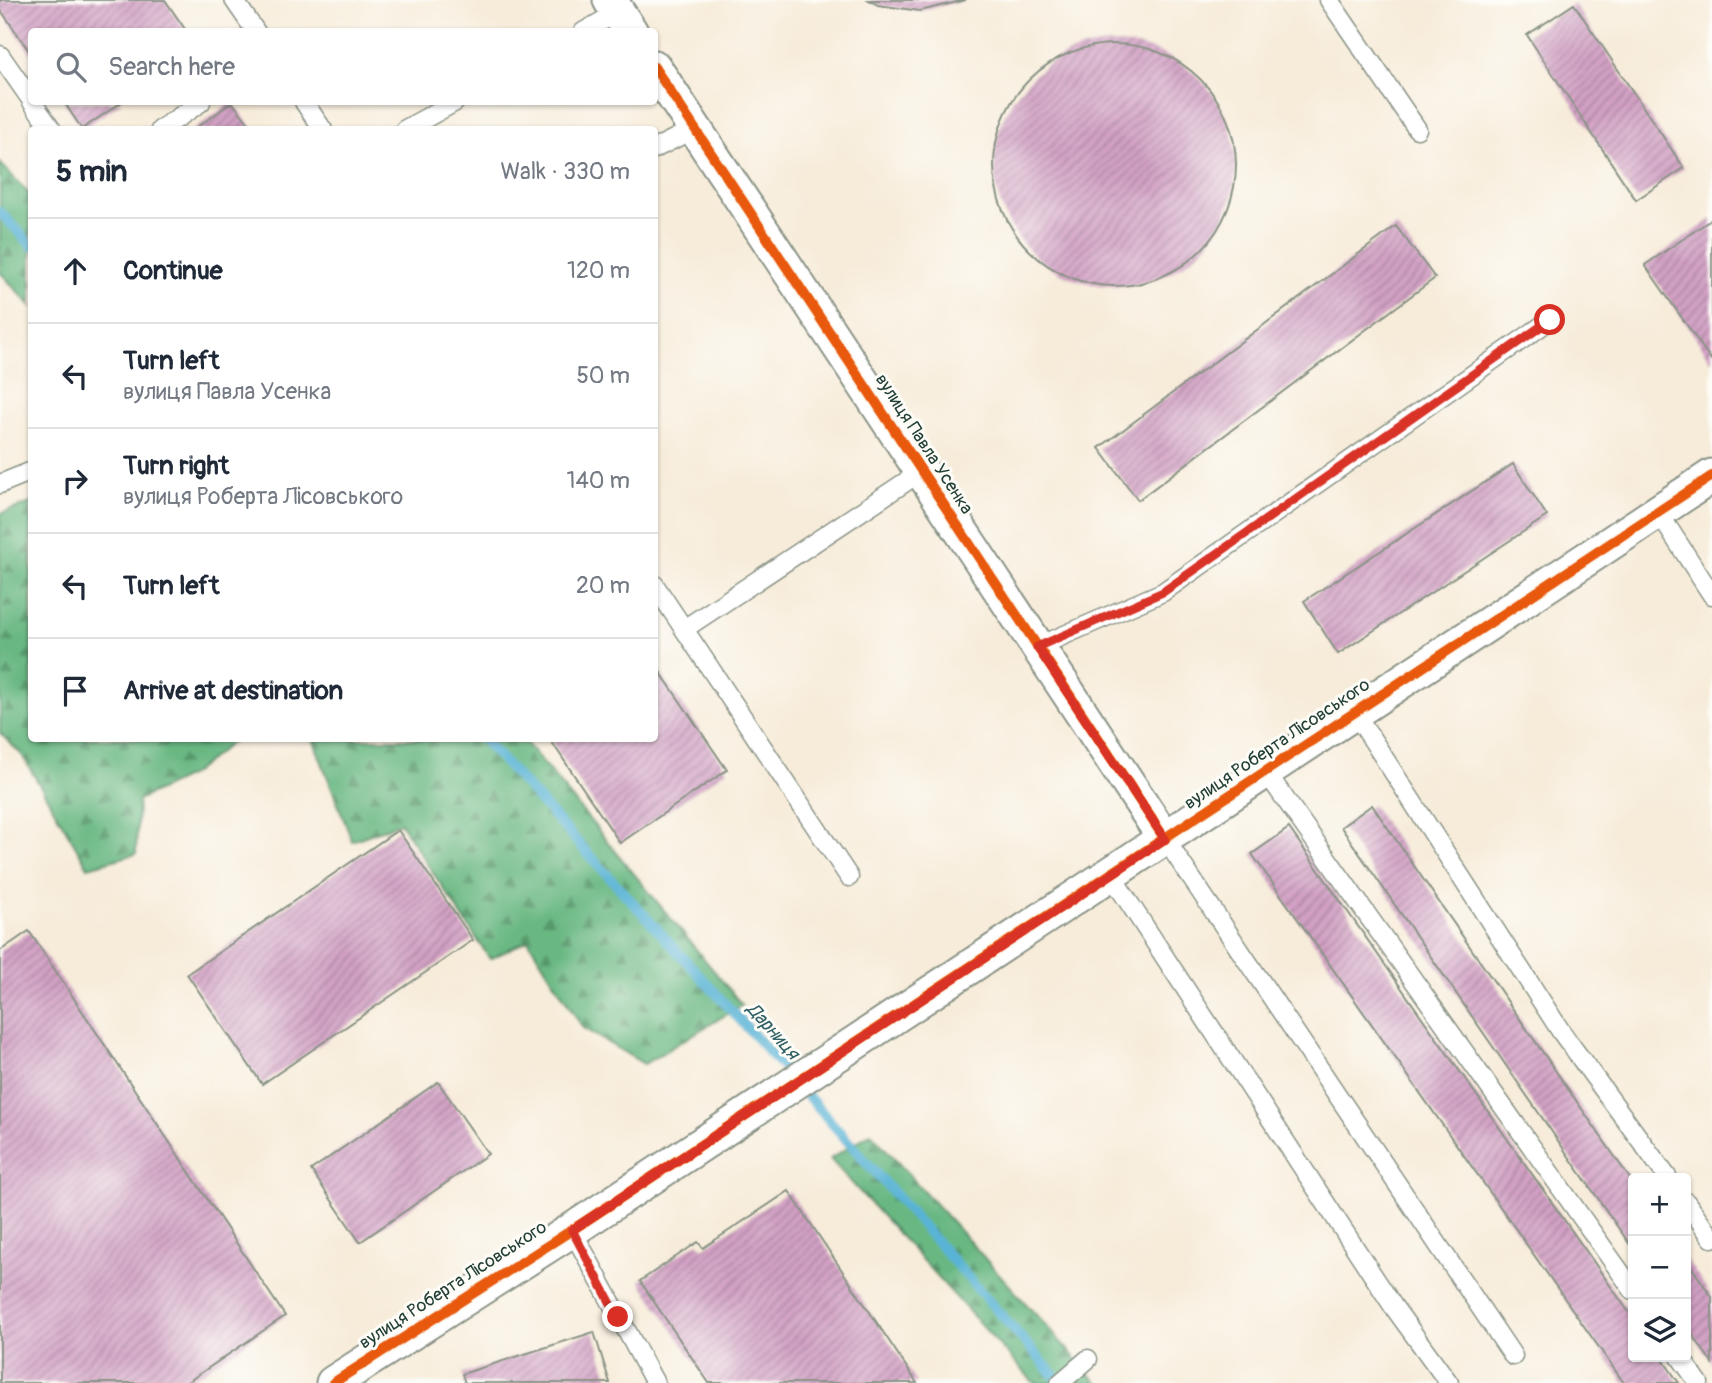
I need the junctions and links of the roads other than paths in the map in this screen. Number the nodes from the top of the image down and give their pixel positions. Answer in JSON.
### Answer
{"nodes":[{"id":1,"x":234,"y":0,"type":"edge"},
{"id":2,"x":1329,"y":0,"type":"edge"},
{"id":3,"x":620,"y":15,"type":"edge"},
{"id":4,"x":253,"y":28,"type":"edge"},
{"id":5,"x":592,"y":28,"type":"edge"},
{"id":6,"x":0,"y":55,"type":"edge"},
{"id":7,"x":658,"y":73,"type":"edge"},
{"id":8,"x":28,"y":95,"type":"edge"},
{"id":9,"x":35,"y":105,"type":"edge"},
{"id":10,"x":197,"y":105,"type":"edge"},
{"id":11,"x":306,"y":105,"type":"edge"},
{"id":12,"x":450,"y":105,"type":"edge"},
{"id":13,"x":49,"y":126,"type":"edge"},
{"id":14,"x":166,"y":126,"type":"edge"},
{"id":15,"x":320,"y":126,"type":"edge"},
{"id":16,"x":411,"y":126,"type":"edge"},
{"id":17,"x":696,"y":128,"type":"junction"},
{"id":18,"x":1418,"y":129,"type":"dead end"},
{"id":19,"x":658,"y":147,"type":"edge"},
{"id":20,"x":1550,"y":320,"type":"dead end"},
{"id":21,"x":922,"y":471,"type":"junction"},
{"id":22,"x":28,"y":473,"type":"edge"},
{"id":23,"x":1712,"y":476,"type":"edge"},
{"id":24,"x":0,"y":484,"type":"edge"},
{"id":25,"x":1658,"y":512,"type":"junction"},
{"id":26,"x":658,"y":590,"type":"edge"},
{"id":27,"x":1712,"y":595,"type":"edge"},
{"id":28,"x":684,"y":629,"type":"junction"},
{"id":29,"x":1037,"y":647,"type":"junction"},
{"id":30,"x":1355,"y":713,"type":"junction"},
{"id":31,"x":1266,"y":772,"type":"junction"},
{"id":32,"x":1165,"y":839,"type":"junction"},
{"id":33,"x":1111,"y":875,"type":"junction"},
{"id":34,"x":849,"y":877,"type":"dead end"},
{"id":35,"x":1664,"y":1173,"type":"edge"},
{"id":36,"x":1691,"y":1209,"type":"edge"},
{"id":37,"x":572,"y":1230,"type":"junction"},
{"id":38,"x":1712,"y":1238,"type":"edge"},
{"id":39,"x":1628,"y":1283,"type":"edge"},
{"id":40,"x":1513,"y":1356,"type":"dead end"},
{"id":41,"x":1088,"y":1359,"type":"dead end"},
{"id":42,"x":1684,"y":1362,"type":"edge"},
{"id":43,"x":334,"y":1383,"type":"edge"},
{"id":44,"x":655,"y":1383,"type":"edge"},
{"id":45,"x":1059,"y":1383,"type":"edge"},
{"id":46,"x":1449,"y":1383,"type":"edge"},
{"id":47,"x":1699,"y":1383,"type":"edge"}],
"edges":[{"from":1,"to":4,"type":"lane"},
{"from":2,"to":18,"type":"lane"},
{"from":3,"to":5,"type":"lane"},
{"from":6,"to":8,"type":"lane"},
{"from":7,"to":17,"type":"street","name":"вулиця Павла Усенка"},
{"from":9,"to":13,"type":"lane"},
{"from":10,"to":14,"type":"lane"},
{"from":11,"to":15,"type":"lane"},
{"from":12,"to":16,"type":"lane"},
{"from":17,"to":19,"type":"lane"},
{"from":17,"to":21,"type":"street","name":"вулиця Павла Усенка"},
{"from":20,"to":29,"type":"lane"},
{"from":21,"to":28,"type":"lane"},
{"from":21,"to":29,"type":"street","name":"вулиця Павла Усенка"},
{"from":22,"to":24,"type":"lane"},
{"from":23,"to":25,"type":"street","name":"вулиця Роберта Лісовського"},
{"from":25,"to":27,"type":"lane"},
{"from":25,"to":30,"type":"street","name":"вулиця Роберта Лісовського"},
{"from":26,"to":28,"type":"lane"},
{"from":28,"to":34,"type":"lane"},
{"from":29,"to":32,"type":"street","name":"вулиця Павла Усенка"},
{"from":30,"to":31,"type":"street","name":"вулиця Роберта Лісовського"},
{"from":30,"to":35,"type":"lane"},
{"from":31,"to":32,"type":"street","name":"вулиця Роберта Лісовського"},
{"from":31,"to":39,"type":"lane"},
{"from":32,"to":33,"type":"street","name":"вулиця Роберта Лісовського"},
{"from":32,"to":40,"type":"lane"},
{"from":33,"to":37,"type":"street","name":"вулиця Роберта Лісовського"},
{"from":33,"to":46,"type":"lane"},
{"from":36,"to":38,"type":"lane"},
{"from":37,"to":43,"type":"street","name":"вулиця Роберта Лісовського"},
{"from":37,"to":44,"type":"lane"},
{"from":41,"to":45,"type":"lane"},
{"from":42,"to":47,"type":"lane"}]}
